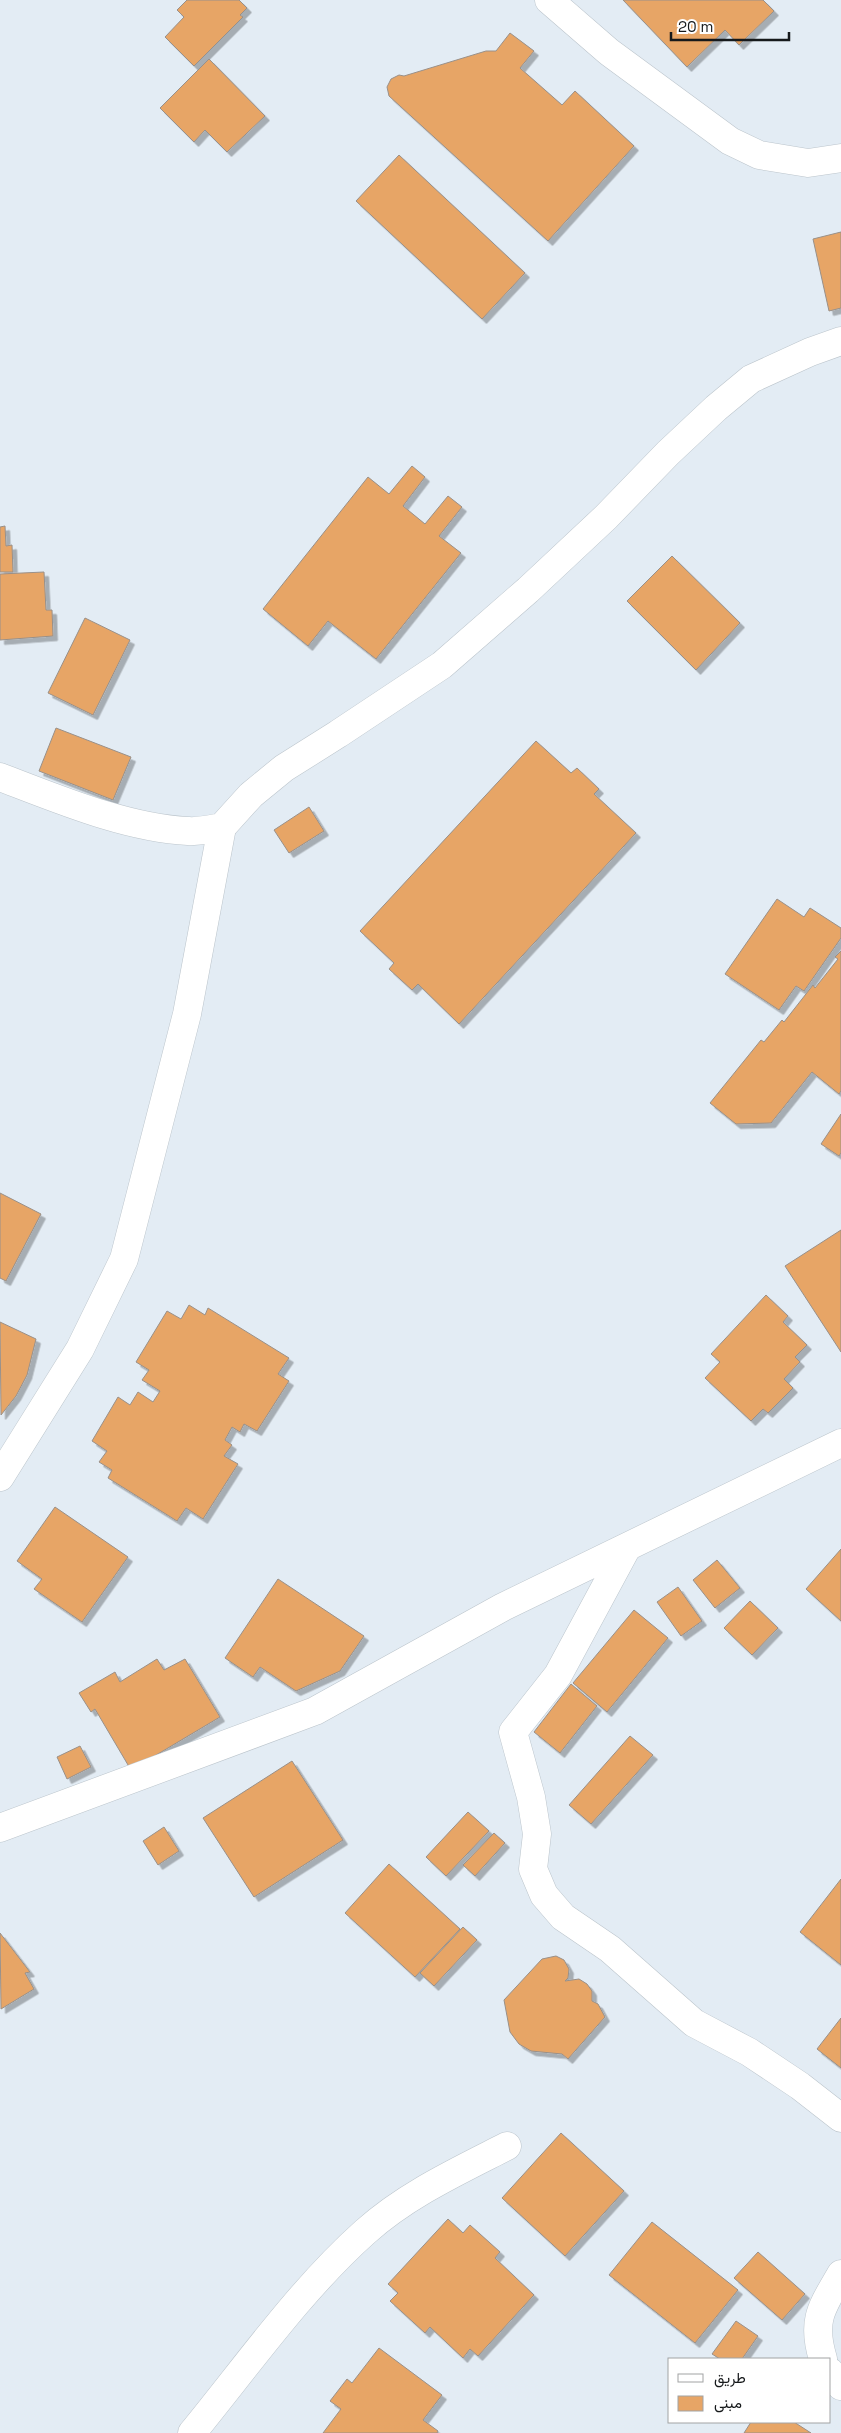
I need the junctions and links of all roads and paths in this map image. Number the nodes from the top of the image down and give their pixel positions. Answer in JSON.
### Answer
{"nodes":[{"id":1,"x":549,"y":0,"type":"edge"},
{"id":2,"x":841,"y":158,"type":"edge"},
{"id":3,"x":841,"y":341,"type":"edge"},
{"id":4,"x":0,"y":778,"type":"edge"},
{"id":5,"x":222,"y":827,"type":"junction"},
{"id":6,"x":841,"y":1443,"type":"edge"},
{"id":7,"x":0,"y":1477,"type":"edge"},
{"id":8,"x":626,"y":1549,"type":"junction"},
{"id":9,"x":0,"y":1828,"type":"edge"},
{"id":10,"x":841,"y":2118,"type":"edge"},
{"id":11,"x":507,"y":2146,"type":"dead end"},
{"id":12,"x":841,"y":2274,"type":"edge"},
{"id":13,"x":823,"y":2358,"type":"edge"},
{"id":14,"x":831,"y":2373,"type":"edge"},
{"id":15,"x":841,"y":2386,"type":"edge"},
{"id":16,"x":192,"y":2433,"type":"edge"}],
"edges":[{"from":1,"to":2,"type":"street"},
{"from":3,"to":5,"type":"street"},
{"from":4,"to":5,"type":"street"},
{"from":5,"to":7,"type":"street"},
{"from":6,"to":8,"type":"street"},
{"from":8,"to":9,"type":"street"},
{"from":8,"to":10,"type":"street"},
{"from":11,"to":16,"type":"street"},
{"from":12,"to":13,"type":"street"},
{"from":14,"to":15,"type":"street"}]}
